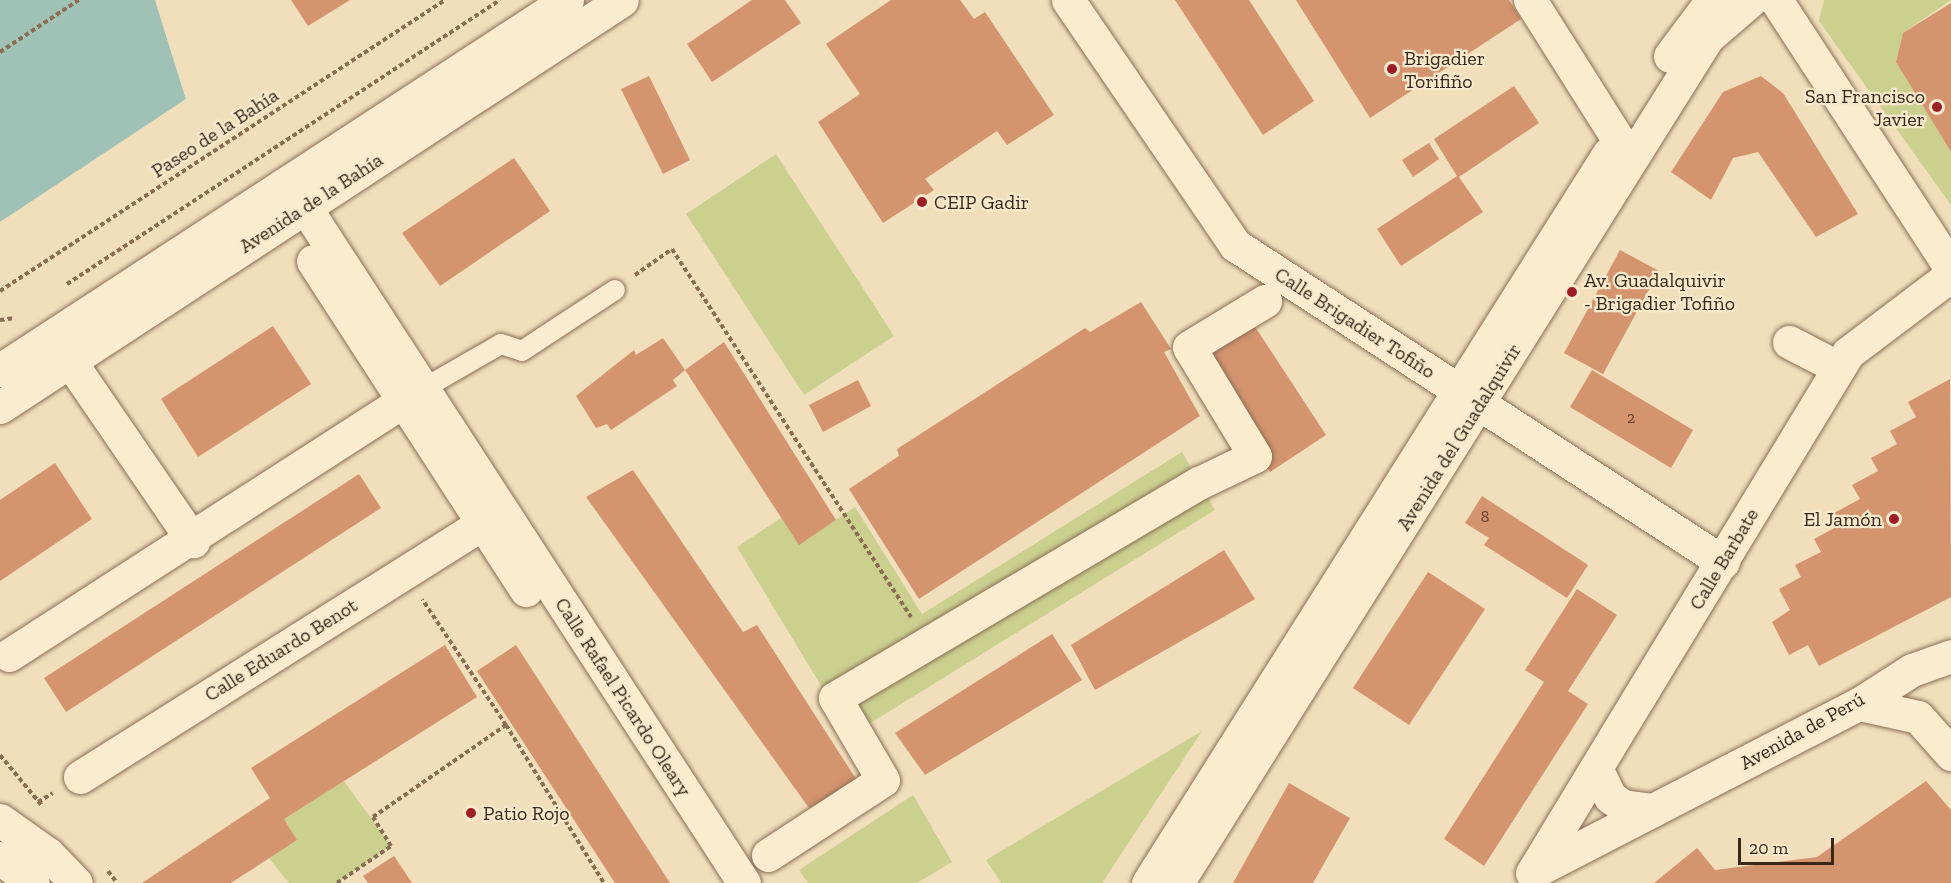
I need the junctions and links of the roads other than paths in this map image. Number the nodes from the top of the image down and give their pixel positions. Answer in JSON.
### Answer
{"nodes":[{"id":1,"x":567,"y":0,"type":"edge"},
{"id":2,"x":622,"y":0,"type":"edge"},
{"id":3,"x":1068,"y":0,"type":"edge"},
{"id":4,"x":1530,"y":0,"type":"edge"},
{"id":5,"x":1712,"y":0,"type":"edge"},
{"id":6,"x":1751,"y":0,"type":"edge"},
{"id":7,"x":1776,"y":0,"type":"edge"},
{"id":8,"x":1618,"y":139,"type":"junction"},
{"id":9,"x":296,"y":213,"type":"junction"},
{"id":10,"x":1951,"y":268,"type":"edge"},
{"id":11,"x":1951,"y":275,"type":"edge"},
{"id":12,"x":615,"y":290,"type":"road end"},
{"id":13,"x":1265,"y":301,"type":"dead end"},
{"id":14,"x":1789,"y":342,"type":"dead end"},
{"id":15,"x":1839,"y":368,"type":"junction"},
{"id":16,"x":0,"y":370,"type":"edge"},
{"id":17,"x":78,"y":373,"type":"dead end"},
{"id":18,"x":411,"y":396,"type":"junction"},
{"id":19,"x":1469,"y":396,"type":"junction"},
{"id":20,"x":0,"y":407,"type":"edge"},
{"id":21,"x":491,"y":518,"type":"junction"},
{"id":22,"x":193,"y":541,"type":"junction"},
{"id":23,"x":1723,"y":562,"type":"junction"},
{"id":24,"x":9,"y":655,"type":"dead end"},
{"id":25,"x":1940,"y":662,"type":"edge"},
{"id":26,"x":1859,"y":704,"type":"junction"},
{"id":27,"x":1918,"y":717,"type":"junction"},
{"id":28,"x":1951,"y":754,"type":"edge"},
{"id":29,"x":1596,"y":768,"type":"junction"},
{"id":30,"x":80,"y":777,"type":"dead end"},
{"id":31,"x":1653,"y":810,"type":"junction"},
{"id":32,"x":0,"y":820,"type":"edge"},
{"id":33,"x":768,"y":855,"type":"dead end"},
{"id":34,"x":0,"y":858,"type":"edge"},
{"id":35,"x":1522,"y":878,"type":"edge"},
{"id":36,"x":33,"y":883,"type":"edge"},
{"id":37,"x":76,"y":883,"type":"edge"},
{"id":38,"x":718,"y":883,"type":"edge"},
{"id":39,"x":744,"y":883,"type":"edge"},
{"id":40,"x":1148,"y":883,"type":"edge"},
{"id":41,"x":1177,"y":883,"type":"edge"}],
"edges":[{"from":1,"to":16,"type":"street","name":"Avenida de la Bahía"},
{"from":2,"to":9,"type":"street","name":"Avenida de la Bahía"},
{"from":3,"to":19,"type":"street","name":"Calle Brigadier Tofiño"},
{"from":4,"to":8,"type":"street"},
{"from":5,"to":8,"type":"street","name":"Avenida del Guadalquivir"},
{"from":6,"to":19,"type":"street","name":"Avenida del Guadalquivir"},
{"from":7,"to":10,"type":"street"},
{"from":8,"to":19,"type":"street","name":"Avenida del Guadalquivir"},
{"from":9,"to":18,"type":"street","name":"Calle Rafael Picardo Oleary"},
{"from":9,"to":20,"type":"street","name":"Avenida de la Bahía"},
{"from":11,"to":15,"type":"street","name":"Calle Barbate"},
{"from":12,"to":18,"type":"lane"},
{"from":13,"to":33,"type":"street"},
{"from":14,"to":15,"type":"street"},
{"from":15,"to":23,"type":"street","name":"Calle Barbate"},
{"from":17,"to":22,"type":"street"},
{"from":18,"to":21,"type":"street","name":"Calle Rafael Picardo Oleary"},
{"from":18,"to":22,"type":"street"},
{"from":19,"to":23,"type":"street","name":"Calle Brigadier Tofiño"},
{"from":19,"to":40,"type":"street","name":"Avenida del Guadalquivir"},
{"from":19,"to":41,"type":"street","name":"Avenida del Guadalquivir"},
{"from":21,"to":30,"type":"street","name":"Calle Eduardo Benot"},
{"from":21,"to":38,"type":"street","name":"Calle Rafael Picardo Oleary"},
{"from":21,"to":39,"type":"street","name":"Calle Rafael Picardo Oleary"},
{"from":22,"to":24,"type":"street"},
{"from":23,"to":29,"type":"street","name":"Calle Barbate"},
{"from":25,"to":26,"type":"street","name":"Avenida de Perú"},
{"from":25,"to":27,"type":"street"},
{"from":26,"to":27,"type":"street"},
{"from":26,"to":31,"type":"street","name":"Avenida de Perú"},
{"from":27,"to":28,"type":"street"},
{"from":29,"to":31,"type":"street"},
{"from":29,"to":35,"type":"street","name":"Calle Barbate"},
{"from":31,"to":35,"type":"street","name":"Avenida de Perú"},
{"from":32,"to":37,"type":"street"},
{"from":34,"to":36,"type":"street"}]}
